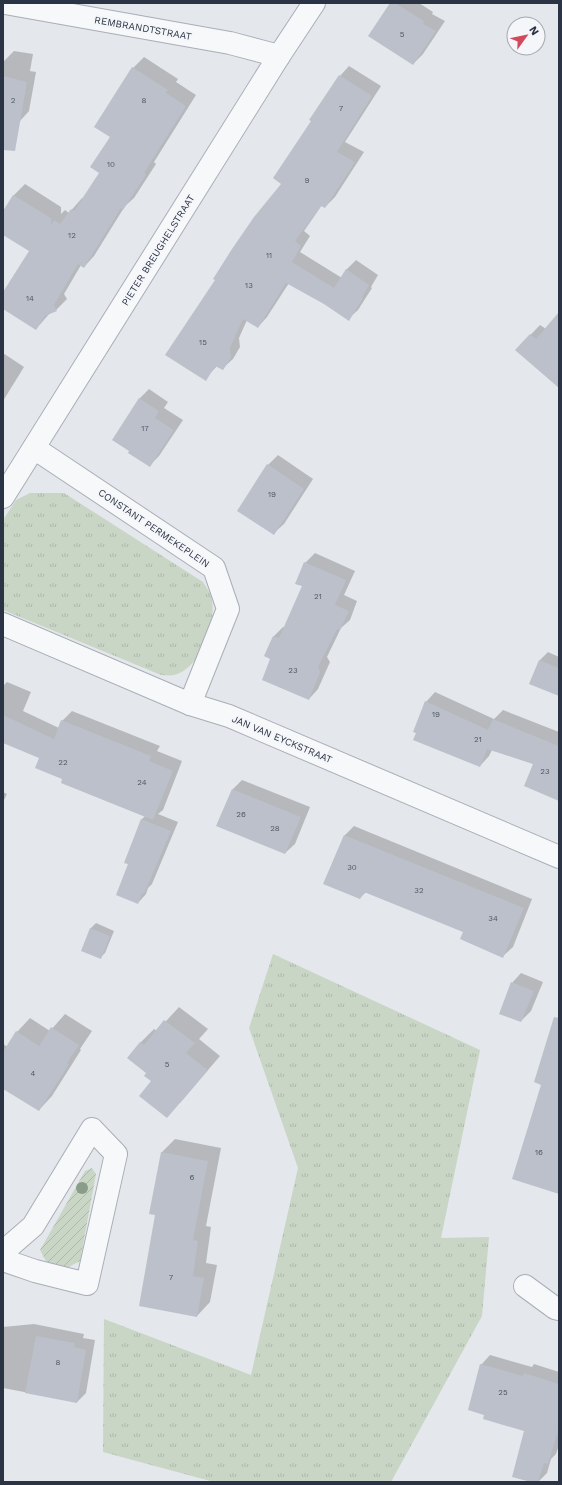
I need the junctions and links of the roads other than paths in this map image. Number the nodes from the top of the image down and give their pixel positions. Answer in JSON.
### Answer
{"nodes":[{"id":1,"x":5,"y":3,"type":"edge"},
{"id":2,"x":314,"y":3,"type":"edge"},
{"id":3,"x":279,"y":56,"type":"junction"},
{"id":4,"x":34,"y":448,"type":"junction"},
{"id":5,"x":3,"y":497,"type":"edge"},
{"id":6,"x":3,"y":624,"type":"edge"},
{"id":7,"x":190,"y":704,"type":"junction"},
{"id":8,"x":559,"y":857,"type":"edge"},
{"id":9,"x":3,"y":1252,"type":"edge"},
{"id":10,"x":3,"y":1260,"type":"edge"},
{"id":11,"x":525,"y":1286,"type":"dead end"},
{"id":12,"x":559,"y":1309,"type":"edge"}],
"edges":[{"from":1,"to":3,"type":"street","name":"REMBRANDTSTRAAT"},
{"from":2,"to":3,"type":"street","name":"PIETER BREUGHELSTRAAT"},
{"from":3,"to":4,"type":"street","name":"PIETER BREUGHELSTRAAT"},
{"from":4,"to":5,"type":"street","name":"PIETER BREUGHELSTRAAT"},
{"from":4,"to":7,"type":"street","name":"CONSTANT PERMEKEPLEIN"},
{"from":6,"to":7,"type":"street","name":"JAN VAN EYCKSTRAAT"},
{"from":7,"to":8,"type":"street","name":"JAN VAN EYCKSTRAAT"},
{"from":9,"to":10,"type":"street"},
{"from":11,"to":12,"type":"street"}]}
